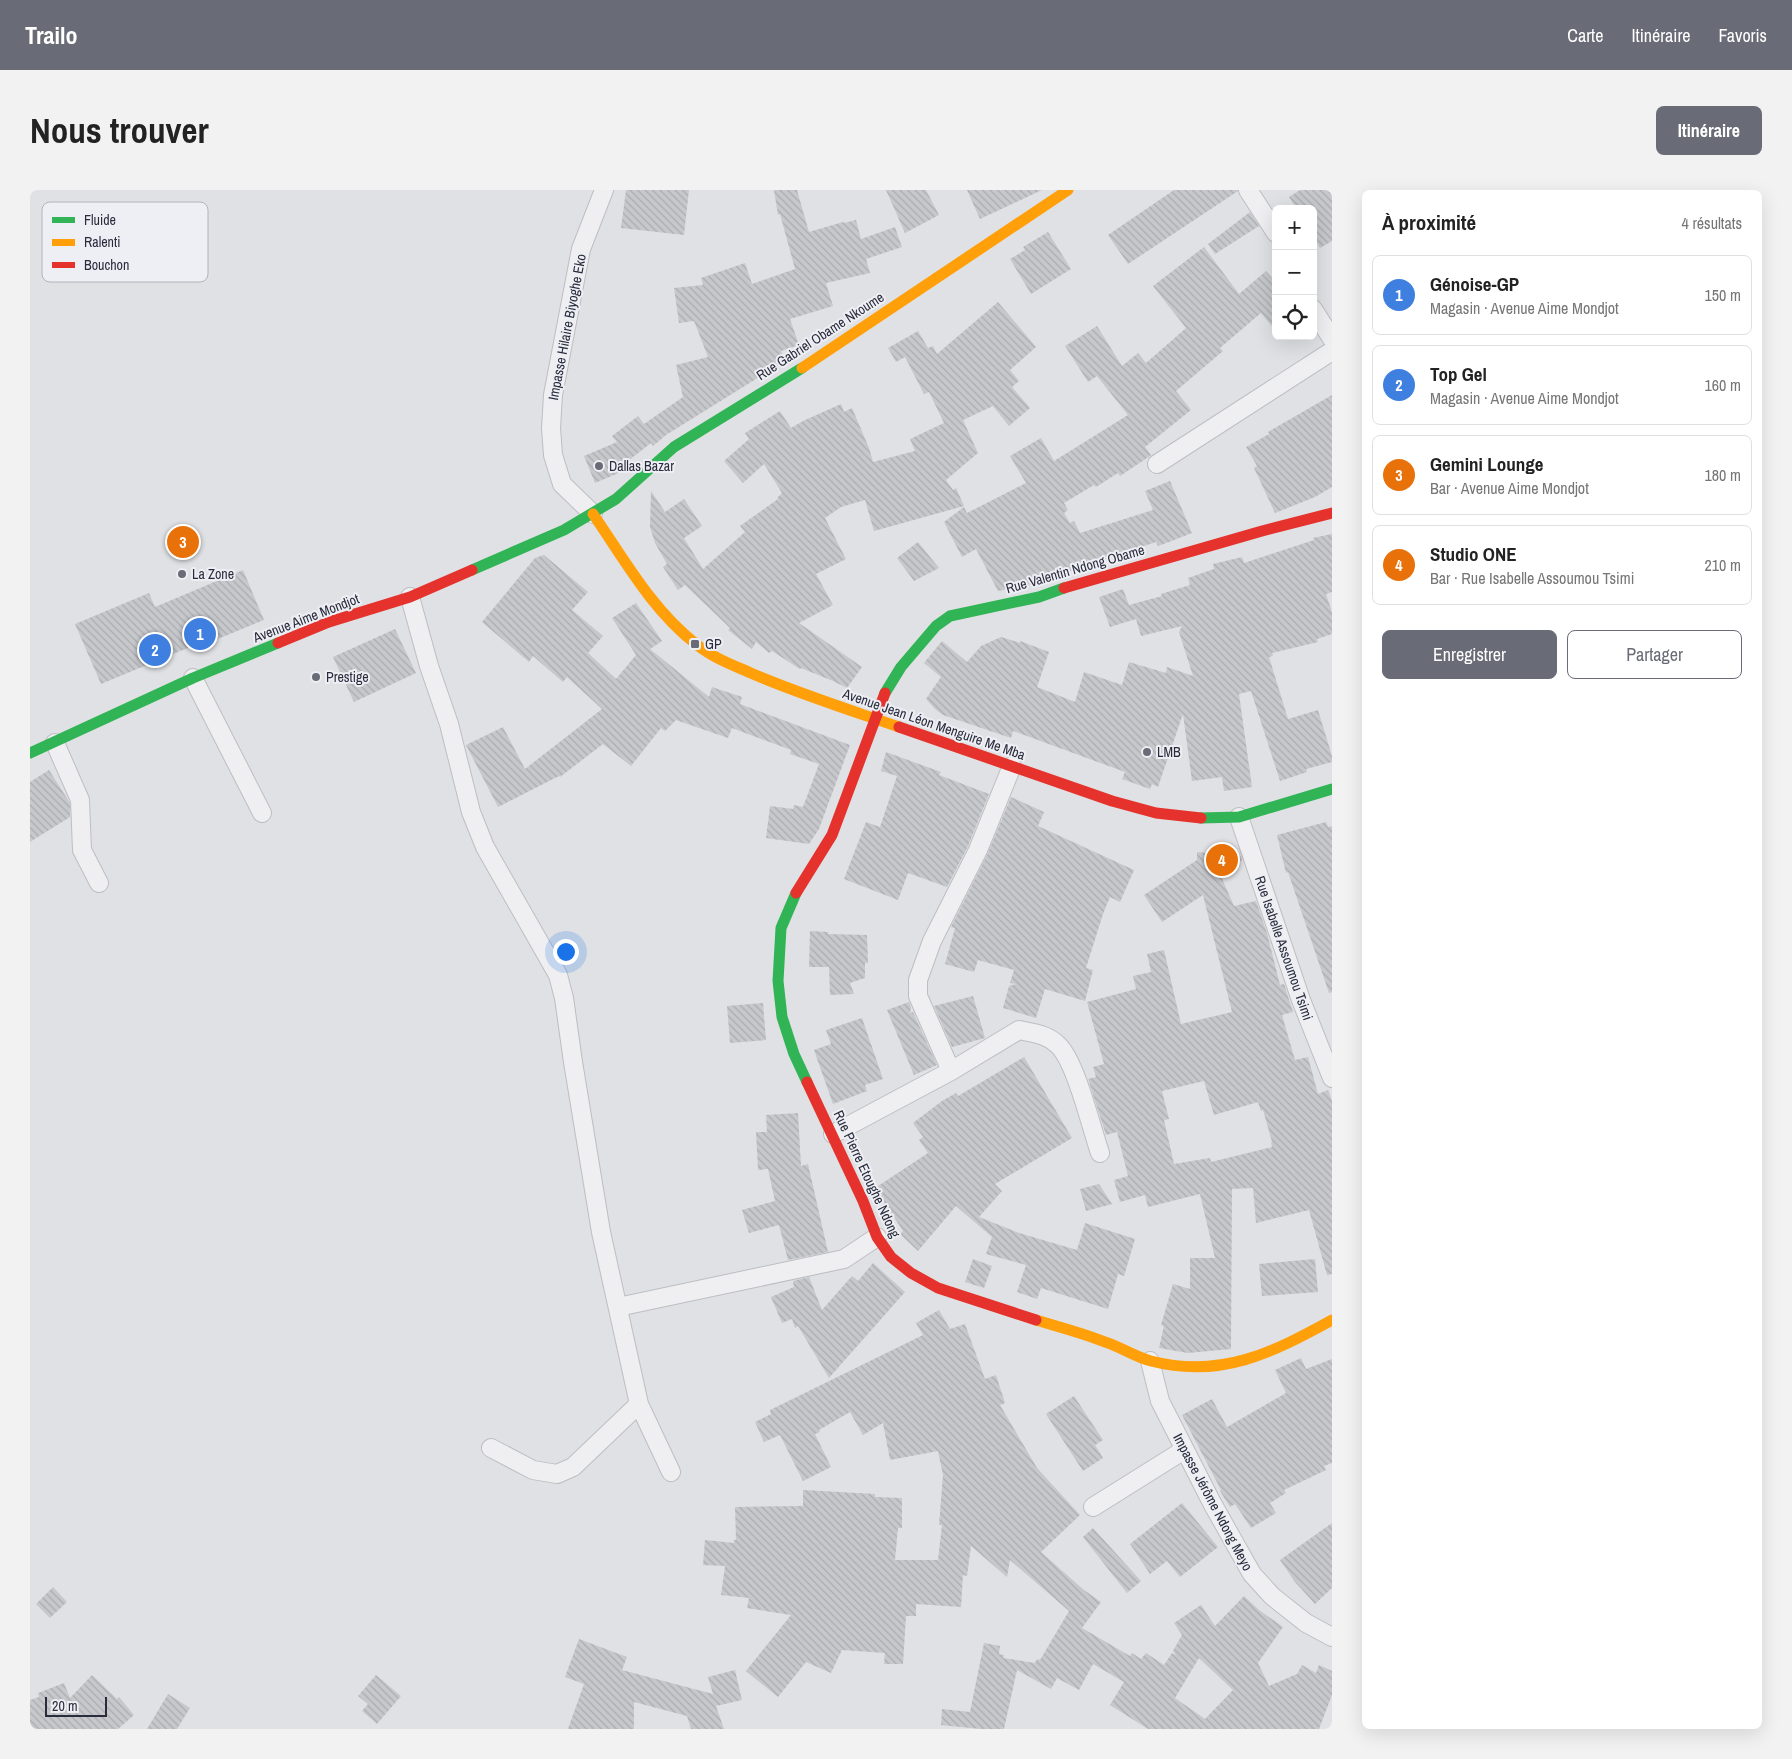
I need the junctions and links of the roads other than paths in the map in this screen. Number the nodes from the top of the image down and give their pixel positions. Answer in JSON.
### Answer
{"nodes":[{"id":1,"x":604,"y":190,"type":"edge"},
{"id":2,"x":1068,"y":190,"type":"edge"},
{"id":3,"x":1248,"y":190,"type":"edge"},
{"id":4,"x":1272,"y":227,"type":"edge"},
{"id":5,"x":1317,"y":315,"type":"edge"},
{"id":6,"x":1332,"y":339,"type":"edge"},
{"id":7,"x":1332,"y":351,"type":"edge"},
{"id":8,"x":1157,"y":464,"type":"dead end"},
{"id":9,"x":1332,"y":513,"type":"edge"},
{"id":10,"x":593,"y":514,"type":"junction"},
{"id":11,"x":410,"y":597,"type":"junction"},
{"id":12,"x":193,"y":678,"type":"junction"},
{"id":13,"x":875,"y":718,"type":"junction"},
{"id":14,"x":55,"y":743,"type":"junction"},
{"id":15,"x":30,"y":753,"type":"edge"},
{"id":16,"x":1012,"y":766,"type":"junction"},
{"id":17,"x":1332,"y":789,"type":"edge"},
{"id":18,"x":262,"y":813,"type":"dead end"},
{"id":19,"x":1239,"y":817,"type":"junction"},
{"id":20,"x":99,"y":883,"type":"dead end"},
{"id":21,"x":951,"y":1071,"type":"junction"},
{"id":22,"x":1332,"y":1078,"type":"edge"},
{"id":23,"x":833,"y":1134,"type":"junction"},
{"id":24,"x":1100,"y":1153,"type":"dead end"},
{"id":25,"x":877,"y":1237,"type":"junction"},
{"id":26,"x":618,"y":1307,"type":"junction"},
{"id":27,"x":1332,"y":1320,"type":"edge"},
{"id":28,"x":1150,"y":1361,"type":"junction"},
{"id":29,"x":639,"y":1404,"type":"junction"},
{"id":30,"x":491,"y":1448,"type":"dead end"},
{"id":31,"x":1184,"y":1450,"type":"junction"},
{"id":32,"x":671,"y":1472,"type":"dead end"},
{"id":33,"x":1092,"y":1507,"type":"dead end"},
{"id":34,"x":1332,"y":1637,"type":"edge"}],
"edges":[{"from":1,"to":10,"type":"street","name":"Impasse Hilaire Biyoghe Eko"},
{"from":2,"to":10,"type":"street","name":"Rue Gabriel Obame Nkoume"},
{"from":3,"to":4,"type":"street"},
{"from":5,"to":6,"type":"street"},
{"from":7,"to":8,"type":"street"},
{"from":9,"to":13,"type":"street","name":"Rue Valentin Ndong Obame"},
{"from":10,"to":11,"type":"street","name":"Avenue Aime Mondjot"},
{"from":10,"to":13,"type":"street","name":"Avenue Jean Léon Menguire Me Mba"},
{"from":11,"to":12,"type":"street","name":"Avenue Aime Mondjot"},
{"from":11,"to":26,"type":"street"},
{"from":12,"to":14,"type":"street","name":"Avenue Aime Mondjot"},
{"from":12,"to":18,"type":"street"},
{"from":13,"to":16,"type":"street","name":"Avenue Jean Léon Menguire Me Mba"},
{"from":13,"to":23,"type":"street","name":"Rue Pierre Etoughe Ndong"},
{"from":14,"to":15,"type":"street","name":"Avenue Aime Mondjot"},
{"from":14,"to":20,"type":"street"},
{"from":16,"to":19,"type":"street","name":"Avenue Jean Léon Menguire Me Mba"},
{"from":16,"to":21,"type":"street"},
{"from":17,"to":19,"type":"street","name":"Avenue Jean Léon Menguire Me Mba"},
{"from":19,"to":22,"type":"street","name":"Rue Isabelle Assoumou Tsimi"},
{"from":21,"to":23,"type":"street"},
{"from":21,"to":24,"type":"street"},
{"from":23,"to":25,"type":"street","name":"Rue Pierre Etoughe Ndong"},
{"from":25,"to":26,"type":"street"},
{"from":25,"to":28,"type":"street","name":"Rue Pierre Etoughe Ndong"},
{"from":26,"to":29,"type":"street"},
{"from":27,"to":28,"type":"street","name":"Rue Pierre Etoughe Ndong"},
{"from":28,"to":31,"type":"street","name":"Impasse Jérôme Ndong Meyo"},
{"from":29,"to":30,"type":"street"},
{"from":29,"to":32,"type":"street"},
{"from":31,"to":33,"type":"street"},
{"from":31,"to":34,"type":"street","name":"Impasse Jérôme Ndong Meyo"}]}
